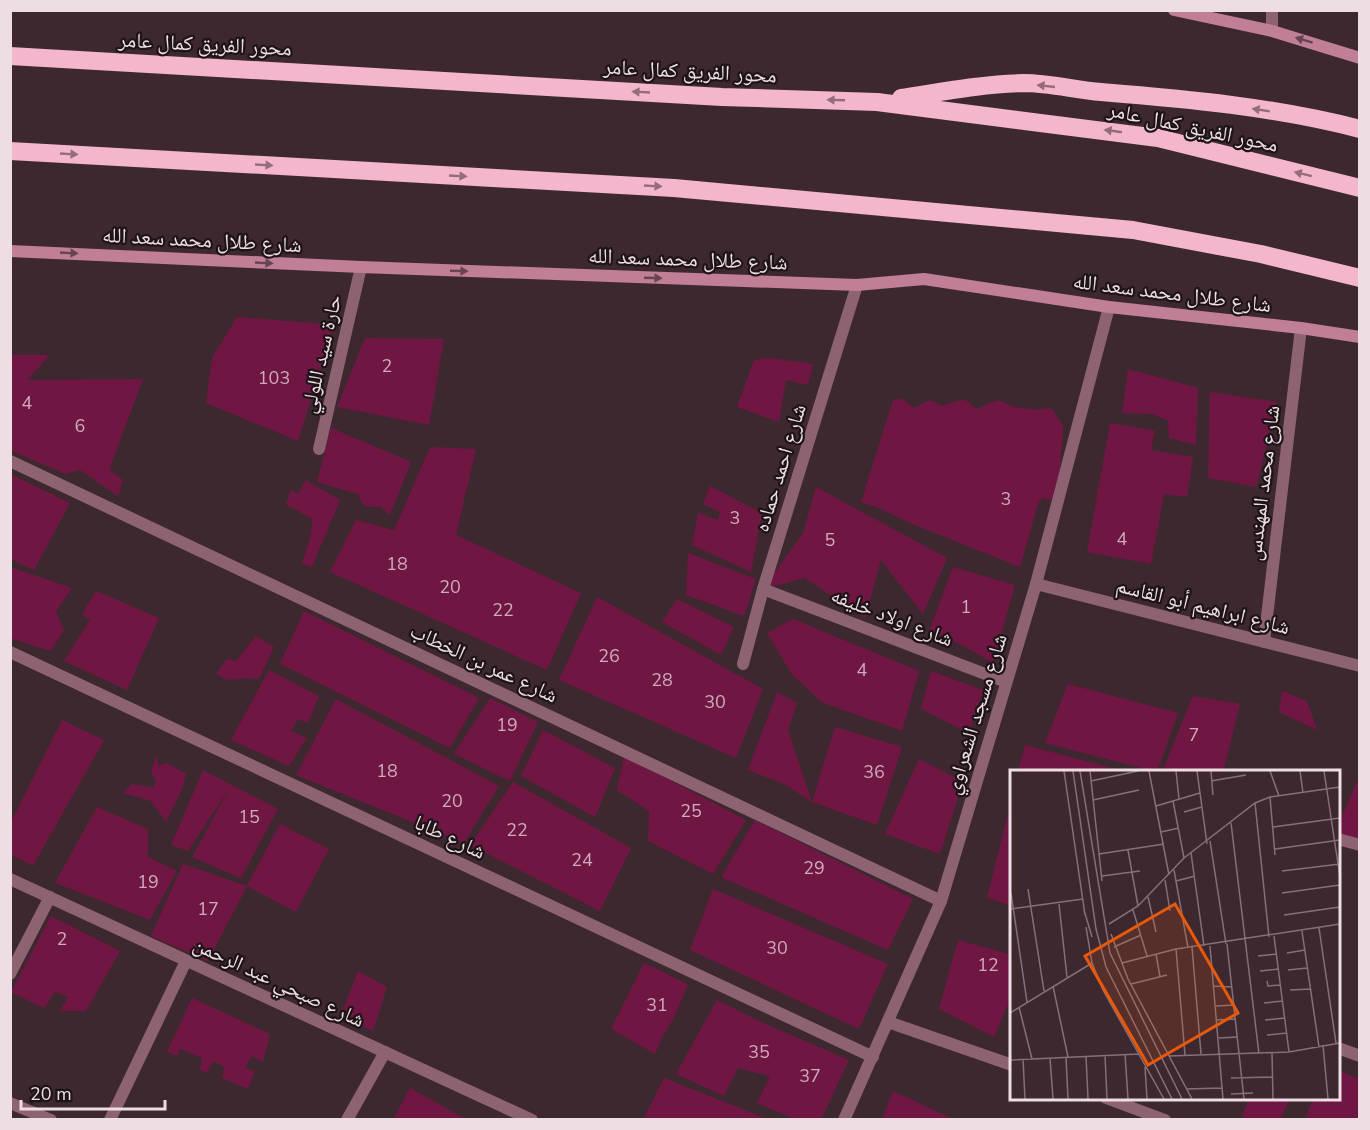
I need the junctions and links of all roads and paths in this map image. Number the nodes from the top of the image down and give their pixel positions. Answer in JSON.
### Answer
{"nodes":[{"id":1,"x":1174,"y":10,"type":"edge"},
{"id":2,"x":1272,"y":10,"type":"edge"},
{"id":3,"x":1272,"y":30,"type":"junction"},
{"id":4,"x":10,"y":56,"type":"edge"},
{"id":5,"x":1359,"y":58,"type":"edge"},
{"id":6,"x":877,"y":102,"type":"junction"},
{"id":7,"x":1359,"y":129,"type":"edge"},
{"id":8,"x":10,"y":151,"type":"edge"},
{"id":9,"x":1359,"y":188,"type":"edge"},
{"id":10,"x":10,"y":251,"type":"edge"},
{"id":11,"x":361,"y":267,"type":"junction"},
{"id":12,"x":1359,"y":278,"type":"edge"},
{"id":13,"x":857,"y":285,"type":"junction"},
{"id":14,"x":1109,"y":307,"type":"junction"},
{"id":15,"x":1301,"y":328,"type":"junction"},
{"id":16,"x":1359,"y":337,"type":"edge"},
{"id":17,"x":319,"y":449,"type":"dead end"},
{"id":18,"x":10,"y":461,"type":"edge"},
{"id":19,"x":1036,"y":584,"type":"junction"},
{"id":20,"x":764,"y":589,"type":"junction"},
{"id":21,"x":1264,"y":642,"type":"junction"},
{"id":22,"x":10,"y":652,"type":"edge"},
{"id":23,"x":743,"y":664,"type":"dead end"},
{"id":24,"x":1359,"y":666,"type":"edge"},
{"id":25,"x":1006,"y":682,"type":"junction"},
{"id":26,"x":1340,"y":840,"type":"edge"},
{"id":27,"x":1359,"y":845,"type":"edge"},
{"id":28,"x":10,"y":879,"type":"edge"},
{"id":29,"x":50,"y":897,"type":"junction"},
{"id":30,"x":941,"y":901,"type":"junction"},
{"id":31,"x":186,"y":961,"type":"junction"},
{"id":32,"x":10,"y":974,"type":"edge"},
{"id":33,"x":888,"y":1022,"type":"junction"},
{"id":34,"x":1340,"y":1049,"type":"edge"},
{"id":35,"x":385,"y":1052,"type":"junction"},
{"id":36,"x":1359,"y":1056,"type":"edge"},
{"id":37,"x":873,"y":1057,"type":"junction"},
{"id":38,"x":1010,"y":1065,"type":"edge"},
{"id":39,"x":1112,"y":1100,"type":"edge"},
{"id":40,"x":10,"y":1103,"type":"edge"},
{"id":41,"x":51,"y":1119,"type":"edge"},
{"id":42,"x":111,"y":1119,"type":"edge"},
{"id":43,"x":347,"y":1119,"type":"edge"},
{"id":44,"x":532,"y":1119,"type":"edge"},
{"id":45,"x":844,"y":1119,"type":"edge"},
{"id":46,"x":1165,"y":1119,"type":"edge"}],
"edges":[{"from":1,"to":3,"type":"main road"},
{"from":2,"to":3,"type":"street"},
{"from":5,"to":3,"type":"main road","one_way":true},
{"from":6,"to":4,"type":"highway","name":"محور الفريق كمال عامر","one_way":true},
{"from":7,"to":6,"type":"highway","one_way":true},
{"from":9,"to":6,"type":"highway","name":"محور الفريق كمال عامر","one_way":true},
{"from":8,"to":12,"type":"highway","one_way":true},
{"from":10,"to":11,"type":"main road","name":"شارع طلال محمد سعد الله","one_way":true},
{"from":11,"to":13,"type":"main road","name":"شارع طلال محمد سعد الله","one_way":true},
{"from":11,"to":17,"type":"street","name":"حارة سيد اللولي"},
{"from":13,"to":14,"type":"main road","name":"شارع طلال محمد سعد الله"},
{"from":13,"to":20,"type":"street","name":"شارع احمد حماده"},
{"from":14,"to":15,"type":"main road","name":"شارع طلال محمد سعد الله"},
{"from":14,"to":19,"type":"street","name":"شارع مسجد الشعراوي"},
{"from":15,"to":16,"type":"main road","name":"شارع طلال محمد سعد الله"},
{"from":15,"to":21,"type":"street","name":"شارع محمد المهندس"},
{"from":18,"to":30,"type":"street","name":"شارع عمر بن الخطاب"},
{"from":19,"to":21,"type":"street","name":"شارع ابراهيم أبو القاسم"},
{"from":19,"to":25,"type":"street","name":"شارع مسجد الشعراوي"},
{"from":20,"to":23,"type":"street","name":"شارع احمد حماده"},
{"from":20,"to":25,"type":"street","name":"شارع اولاد خليفه"},
{"from":21,"to":24,"type":"street","name":"شارع ابراهيم أبو القاسم"},
{"from":22,"to":37,"type":"street","name":"شارع طابا"},
{"from":25,"to":30,"type":"street","name":"شارع مسجد الشعراوي"},
{"from":26,"to":27,"type":"street"},
{"from":28,"to":29,"type":"street","name":"شارع صبحي عبد الرحمن"},
{"from":29,"to":31,"type":"street","name":"شارع صبحي عبد الرحمن"},
{"from":29,"to":32,"type":"street"},
{"from":30,"to":33,"type":"street","name":"شارع مسجد الشعراوي"},
{"from":31,"to":35,"type":"street","name":"شارع صبحي عبد الرحمن"},
{"from":31,"to":42,"type":"street"},
{"from":33,"to":37,"type":"street","name":"شارع مسجد الشعراوي"},
{"from":33,"to":38,"type":"street"},
{"from":34,"to":36,"type":"street"},
{"from":35,"to":43,"type":"street"},
{"from":35,"to":44,"type":"street","name":"شارع صبحي عبد الرحمن"},
{"from":37,"to":45,"type":"street","name":"شارع مسجد الشعراوي"},
{"from":39,"to":46,"type":"street"},
{"from":40,"to":41,"type":"street"}]}
